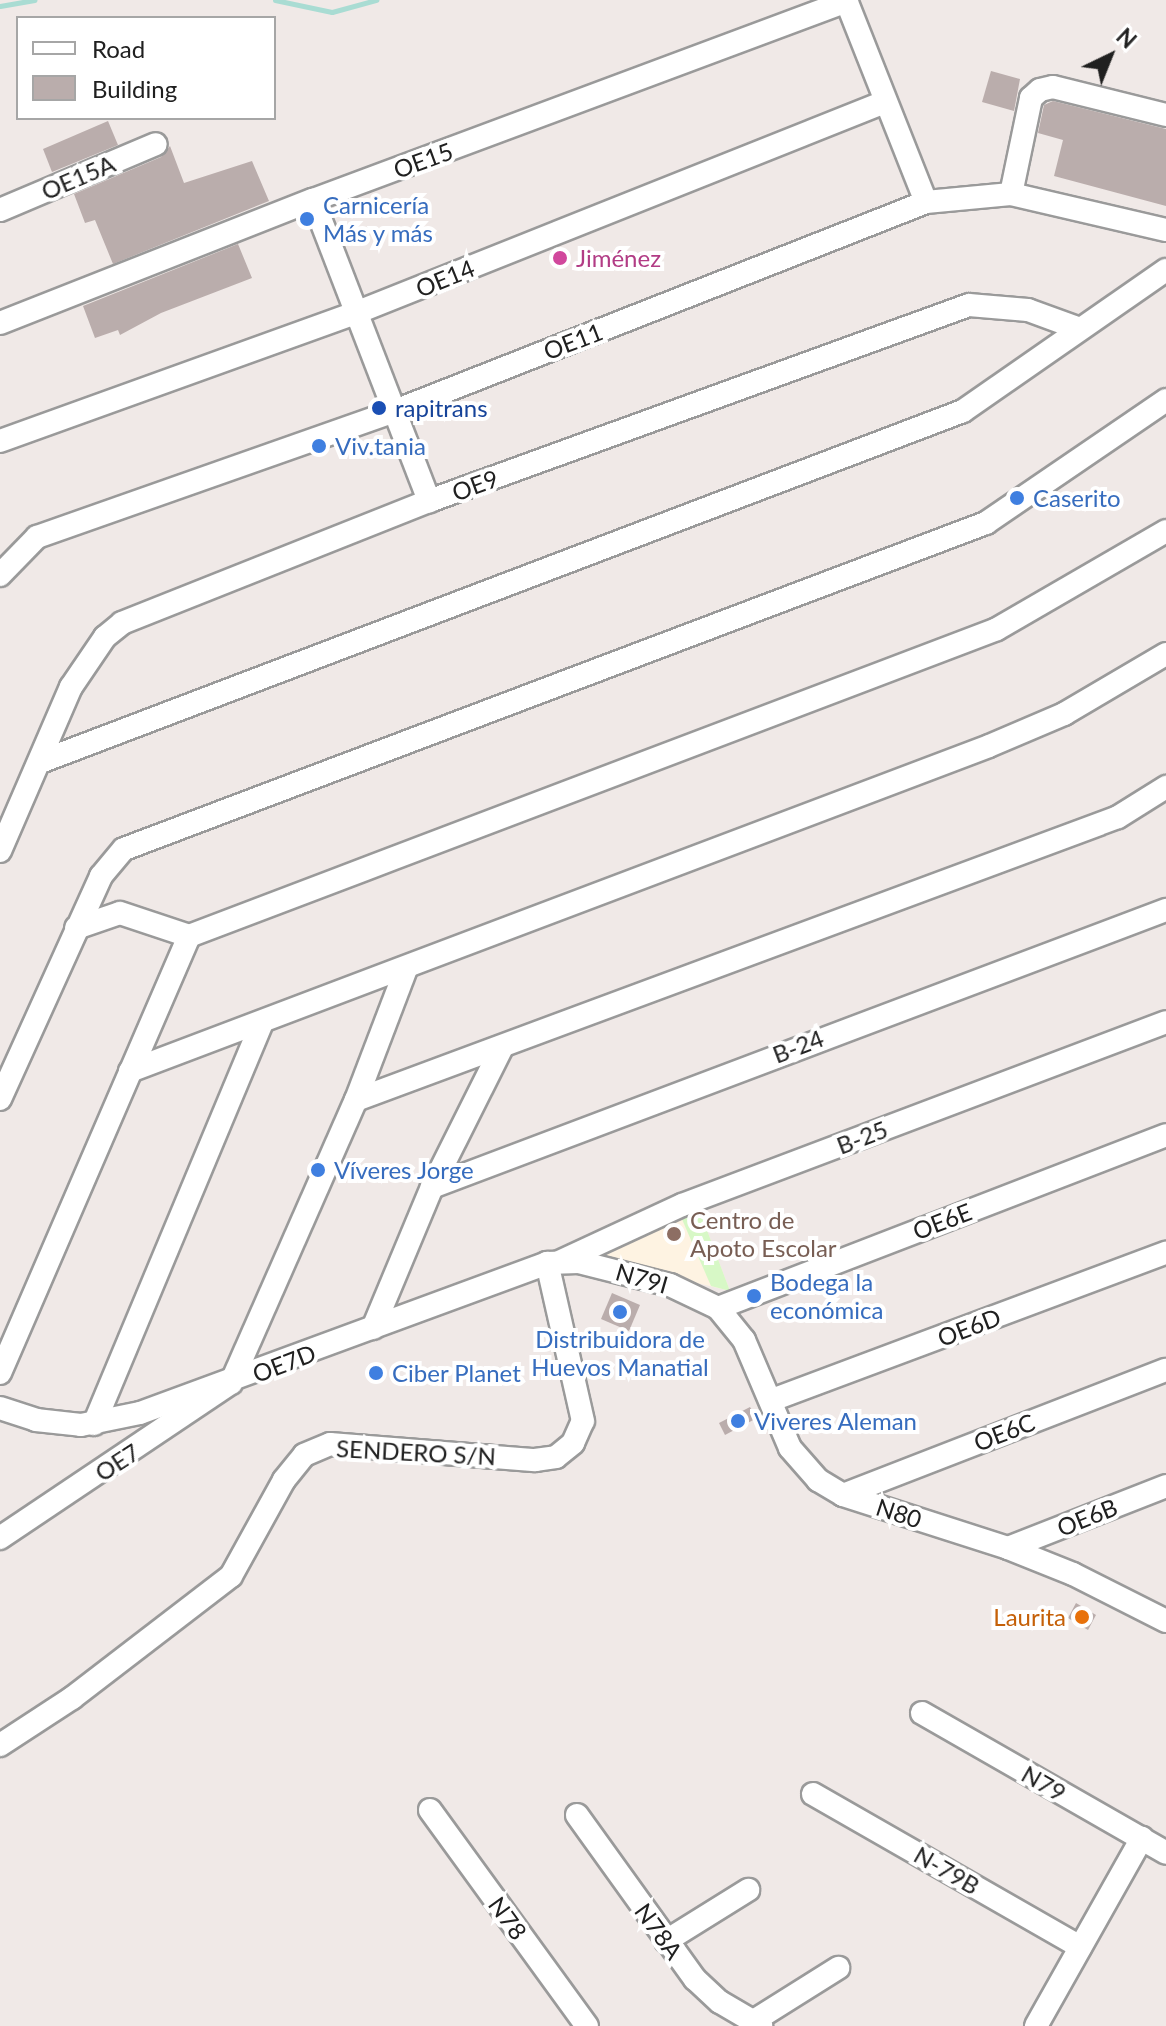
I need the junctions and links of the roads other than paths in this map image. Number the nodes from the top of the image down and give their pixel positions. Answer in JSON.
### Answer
{"nodes":[{"id":1,"x":847,"y":1,"type":"edge"},
{"id":2,"x":885,"y":102,"type":"junction"},
{"id":3,"x":1166,"y":115,"type":"edge"},
{"id":4,"x":156,"y":144,"type":"dead end"},
{"id":5,"x":1011,"y":194,"type":"junction"},
{"id":6,"x":313,"y":200,"type":"junction"},
{"id":7,"x":926,"y":202,"type":"junction"},
{"id":8,"x":0,"y":210,"type":"edge"},
{"id":9,"x":1166,"y":230,"type":"edge"},
{"id":10,"x":1166,"y":270,"type":"edge"},
{"id":11,"x":358,"y":312,"type":"junction"},
{"id":12,"x":0,"y":323,"type":"edge"},
{"id":13,"x":1080,"y":329,"type":"junction"},
{"id":14,"x":1166,"y":400,"type":"edge"},
{"id":15,"x":395,"y":411,"type":"junction"},
{"id":16,"x":0,"y":441,"type":"edge"},
{"id":17,"x":429,"y":501,"type":"junction"},
{"id":18,"x":1166,"y":531,"type":"edge"},
{"id":19,"x":0,"y":575,"type":"edge"},
{"id":20,"x":1166,"y":654,"type":"edge"},
{"id":21,"x":40,"y":762,"type":"junction"},
{"id":22,"x":1166,"y":787,"type":"edge"},
{"id":23,"x":0,"y":851,"type":"edge"},
{"id":24,"x":1166,"y":910,"type":"edge"},
{"id":25,"x":76,"y":928,"type":"junction"},
{"id":26,"x":189,"y":936,"type":"junction"},
{"id":27,"x":406,"y":969,"type":"junction"},
{"id":28,"x":1166,"y":1022,"type":"edge"},
{"id":29,"x":261,"y":1025,"type":"junction"},
{"id":30,"x":501,"y":1049,"type":"junction"},
{"id":31,"x":130,"y":1071,"type":"junction"},
{"id":32,"x":0,"y":1099,"type":"edge"},
{"id":33,"x":356,"y":1100,"type":"junction"},
{"id":34,"x":1166,"y":1135,"type":"edge"},
{"id":35,"x":432,"y":1187,"type":"junction"},
{"id":36,"x":1166,"y":1253,"type":"edge"},
{"id":37,"x":554,"y":1262,"type":"junction"},
{"id":38,"x":718,"y":1308,"type":"junction"},
{"id":39,"x":373,"y":1328,"type":"junction"},
{"id":40,"x":1166,"y":1370,"type":"edge"},
{"id":41,"x":0,"y":1373,"type":"edge"},
{"id":42,"x":231,"y":1383,"type":"junction"},
{"id":43,"x":772,"y":1400,"type":"junction"},
{"id":44,"x":0,"y":1408,"type":"edge"},
{"id":45,"x":94,"y":1424,"type":"junction"},
{"id":46,"x":1166,"y":1486,"type":"edge"},
{"id":47,"x":843,"y":1495,"type":"junction"},
{"id":48,"x":0,"y":1538,"type":"edge"},
{"id":49,"x":1008,"y":1548,"type":"junction"},
{"id":50,"x":1166,"y":1599,"type":"edge"},
{"id":51,"x":1143,"y":1607,"type":"junction"},
{"id":52,"x":1166,"y":1621,"type":"edge"},
{"id":53,"x":922,"y":1713,"type":"dead end"},
{"id":54,"x":0,"y":1745,"type":"edge"},
{"id":55,"x":813,"y":1794,"type":"dead end"},
{"id":56,"x":430,"y":1810,"type":"dead end"},
{"id":57,"x":577,"y":1815,"type":"dead end"},
{"id":58,"x":1142,"y":1838,"type":"junction"},
{"id":59,"x":1166,"y":1853,"type":"edge"},
{"id":60,"x":748,"y":1890,"type":"dead end"},
{"id":61,"x":666,"y":1941,"type":"junction"},
{"id":62,"x":1080,"y":1947,"type":"junction"},
{"id":63,"x":838,"y":1968,"type":"dead end"},
{"id":64,"x":756,"y":2024,"type":"edge"},
{"id":65,"x":587,"y":2026,"type":"edge"},
{"id":66,"x":1036,"y":2026,"type":"edge"}],
"edges":[{"from":1,"to":2,"type":"street"},
{"from":1,"to":6,"type":"street","name":"OE15"},
{"from":2,"to":7,"type":"street"},
{"from":2,"to":11,"type":"street","name":"OE14"},
{"from":3,"to":5,"type":"street"},
{"from":4,"to":8,"type":"street","name":"OE15A"},
{"from":5,"to":7,"type":"street","name":"OE11"},
{"from":5,"to":9,"type":"street","name":"OE11"},
{"from":6,"to":11,"type":"street"},
{"from":6,"to":12,"type":"street","name":"OE15"},
{"from":7,"to":15,"type":"street","name":"OE11"},
{"from":10,"to":13,"type":"street"},
{"from":11,"to":15,"type":"street"},
{"from":11,"to":16,"type":"street","name":"OE14"},
{"from":13,"to":17,"type":"street","name":"OE9"},
{"from":13,"to":21,"type":"street"},
{"from":14,"to":25,"type":"street"},
{"from":15,"to":17,"type":"street"},
{"from":15,"to":19,"type":"street","name":"OE11"},
{"from":17,"to":21,"type":"street","name":"OE9"},
{"from":18,"to":26,"type":"street"},
{"from":20,"to":27,"type":"street"},
{"from":21,"to":23,"type":"street","name":"OE9"},
{"from":22,"to":30,"type":"street"},
{"from":24,"to":35,"type":"street","name":"B-24"},
{"from":25,"to":26,"type":"street"},
{"from":25,"to":32,"type":"street"},
{"from":26,"to":31,"type":"street"},
{"from":27,"to":29,"type":"street"},
{"from":27,"to":33,"type":"street"},
{"from":28,"to":37,"type":"street","name":"B-25"},
{"from":29,"to":31,"type":"street"},
{"from":29,"to":45,"type":"street"},
{"from":30,"to":33,"type":"street"},
{"from":30,"to":35,"type":"street"},
{"from":31,"to":41,"type":"street"},
{"from":33,"to":42,"type":"street"},
{"from":34,"to":38,"type":"street","name":"OE6E"},
{"from":35,"to":39,"type":"street"},
{"from":36,"to":43,"type":"street","name":"OE6D"},
{"from":37,"to":38,"type":"street","name":"N79I"},
{"from":37,"to":39,"type":"street","name":"OE7D"},
{"from":37,"to":54,"type":"street","name":"SENDERO S/N"},
{"from":38,"to":43,"type":"street","name":"N80"},
{"from":39,"to":42,"type":"street","name":"OE7D"},
{"from":40,"to":47,"type":"street","name":"OE6C"},
{"from":42,"to":45,"type":"street","name":"OE7D"},
{"from":42,"to":48,"type":"street","name":"OE7"},
{"from":43,"to":47,"type":"street","name":"N80"},
{"from":44,"to":45,"type":"street","name":"OE7D"},
{"from":46,"to":49,"type":"street","name":"OE6B"},
{"from":47,"to":49,"type":"street","name":"N80"},
{"from":49,"to":51,"type":"street","name":"N80"},
{"from":50,"to":51,"type":"street"},
{"from":51,"to":52,"type":"street","name":"N80"},
{"from":53,"to":58,"type":"street","name":"N79"},
{"from":55,"to":62,"type":"street","name":"N-79B"},
{"from":56,"to":65,"type":"street","name":"N78"},
{"from":57,"to":61,"type":"street","name":"N78A"},
{"from":58,"to":59,"type":"street","name":"N79"},
{"from":58,"to":62,"type":"street"},
{"from":60,"to":61,"type":"street"},
{"from":61,"to":64,"type":"street","name":"N78A"},
{"from":62,"to":66,"type":"street"},
{"from":63,"to":64,"type":"street"}]}
